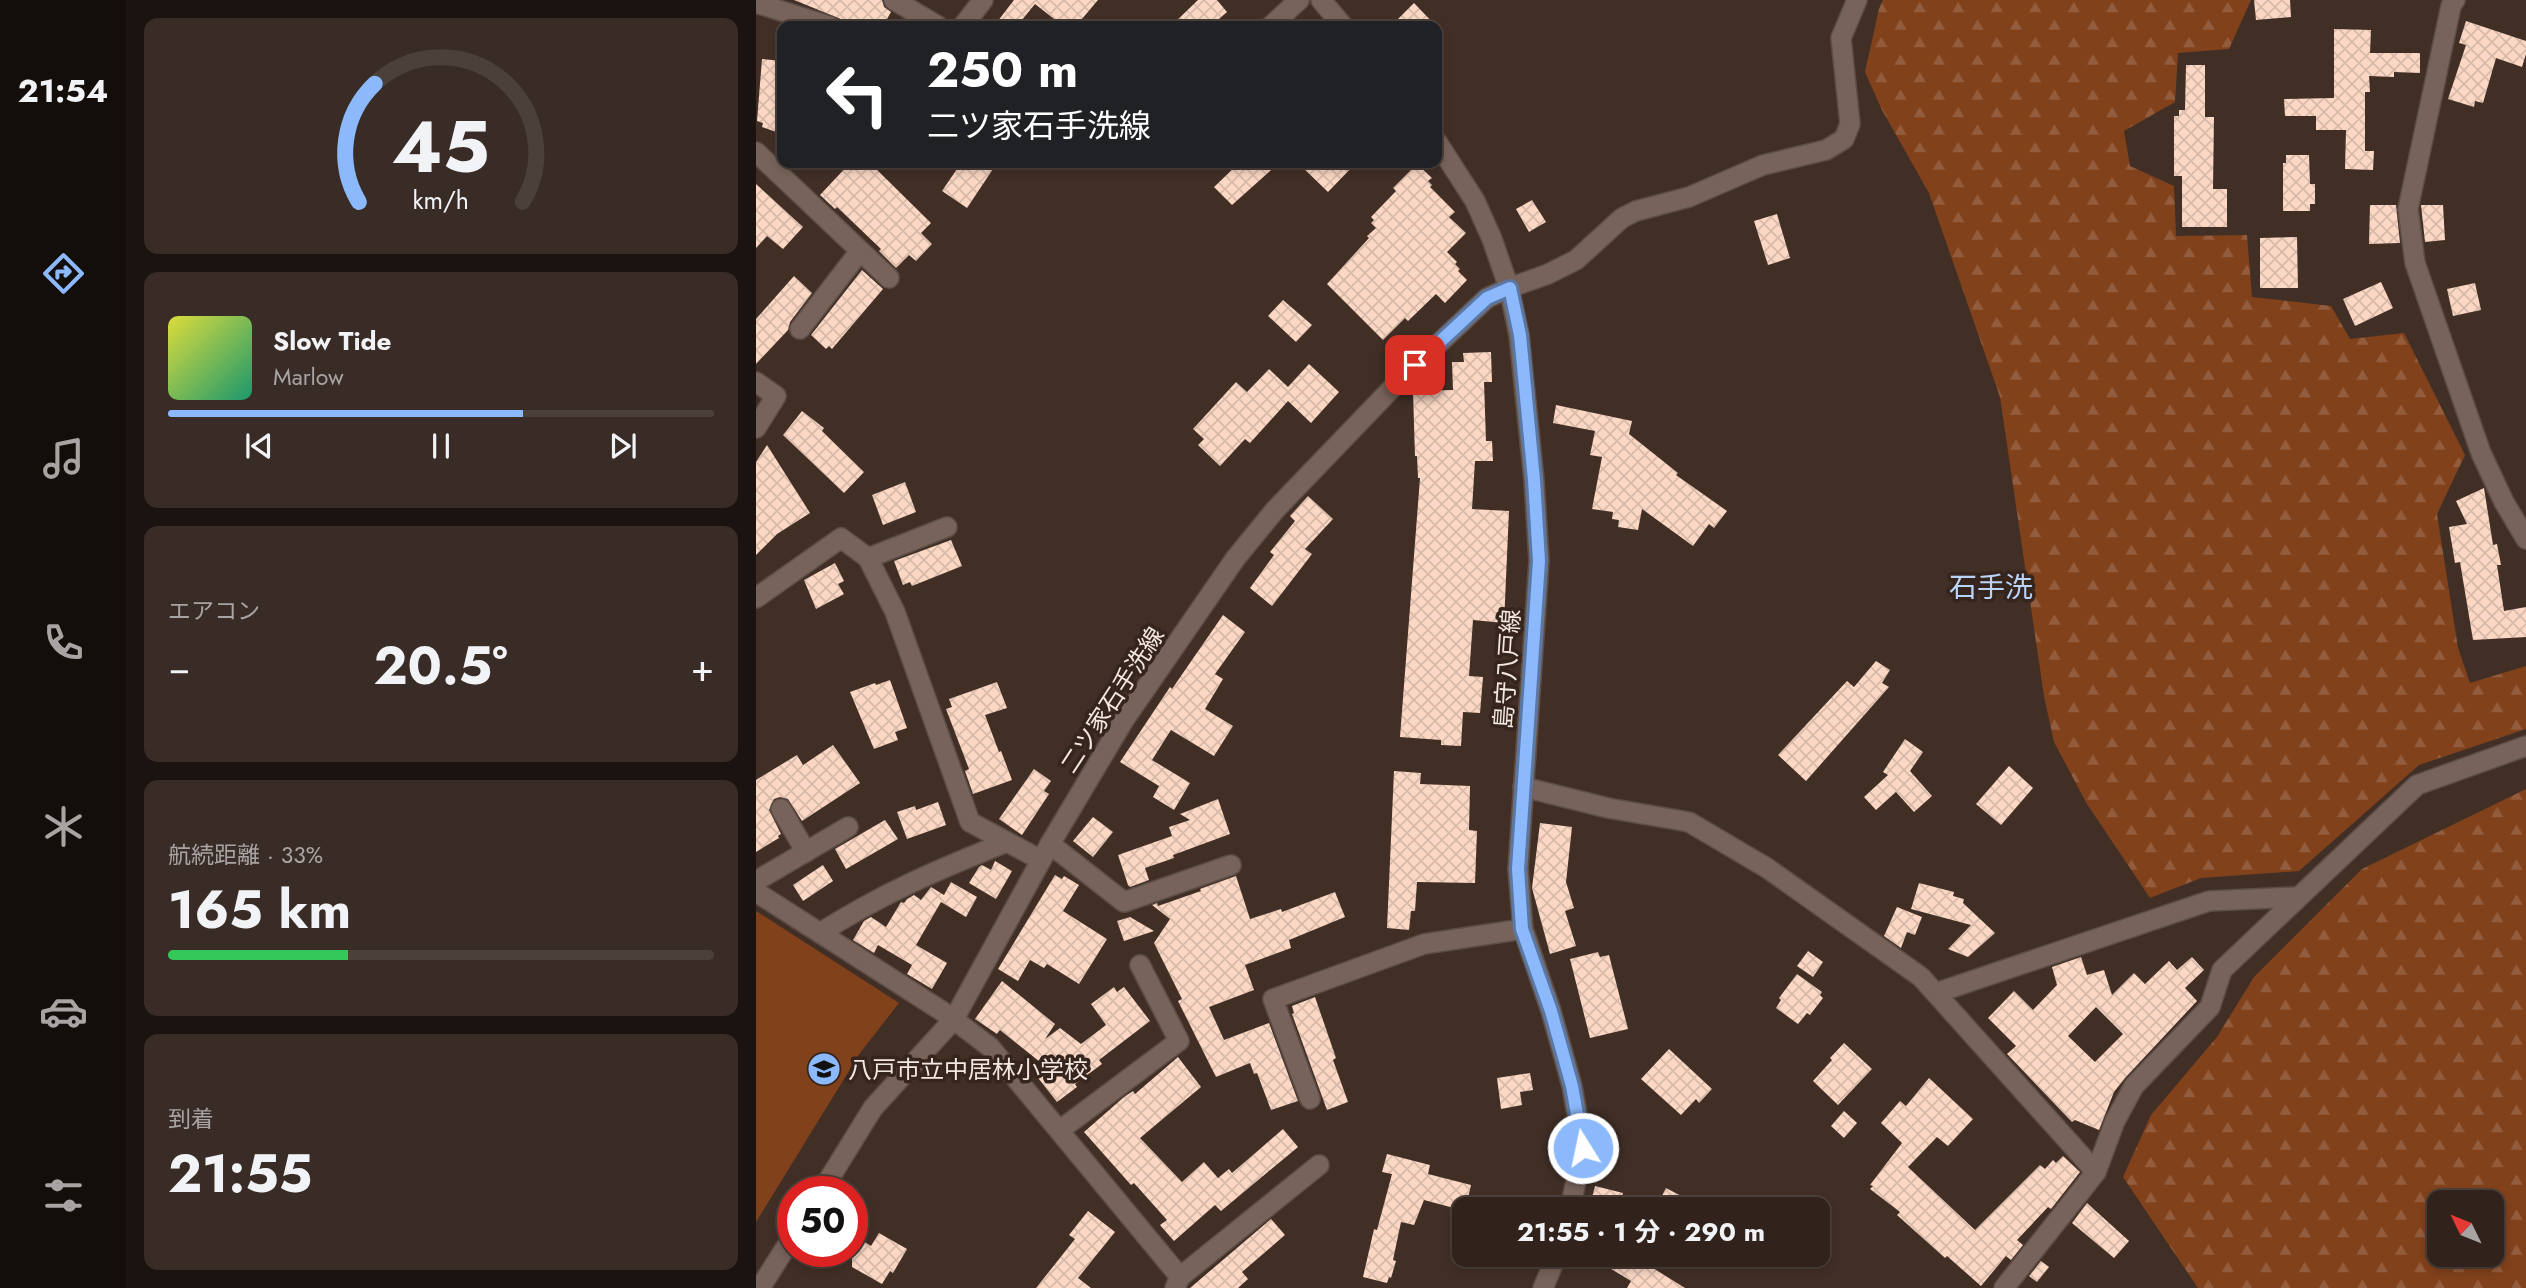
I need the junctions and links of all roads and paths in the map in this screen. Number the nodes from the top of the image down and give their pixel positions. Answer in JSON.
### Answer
{"nodes":[{"id":1,"x":894,"y":0,"type":"edge"},
{"id":2,"x":983,"y":0,"type":"edge"},
{"id":3,"x":1299,"y":0,"type":"edge"},
{"id":4,"x":1321,"y":0,"type":"edge"},
{"id":5,"x":1857,"y":0,"type":"edge"},
{"id":6,"x":2455,"y":0,"type":"edge"},
{"id":7,"x":757,"y":2,"type":"edge"},
{"id":8,"x":814,"y":21,"type":"edge"},
{"id":9,"x":930,"y":21,"type":"edge"},
{"id":10,"x":967,"y":21,"type":"edge"},
{"id":11,"x":1276,"y":21,"type":"edge"},
{"id":12,"x":1339,"y":21,"type":"edge"},
{"id":13,"x":1442,"y":150,"type":"edge"},
{"id":14,"x":756,"y":152,"type":"edge"},
{"id":15,"x":860,"y":251,"type":"junction"},
{"id":16,"x":889,"y":278,"type":"dead end"},
{"id":17,"x":1510,"y":288,"type":"junction"},
{"id":18,"x":800,"y":329,"type":"dead end"},
{"id":19,"x":756,"y":383,"type":"edge"},
{"id":20,"x":756,"y":428,"type":"edge"},
{"id":21,"x":947,"y":527,"type":"dead end"},
{"id":22,"x":2526,"y":539,"type":"edge"},
{"id":23,"x":868,"y":558,"type":"junction"},
{"id":24,"x":756,"y":598,"type":"edge"},
{"id":25,"x":2526,"y":746,"type":"edge"},
{"id":26,"x":1523,"y":788,"type":"junction"},
{"id":27,"x":781,"y":809,"type":"dead end"},
{"id":28,"x":848,"y":827,"type":"dead end"},
{"id":29,"x":1007,"y":842,"type":"junction"},
{"id":30,"x":806,"y":852,"type":"junction"},
{"id":31,"x":1046,"y":852,"type":"junction"},
{"id":32,"x":1231,"y":864,"type":"dead end"},
{"id":33,"x":756,"y":881,"type":"edge"},
{"id":34,"x":756,"y":892,"type":"edge"},
{"id":35,"x":2296,"y":897,"type":"junction"},
{"id":36,"x":1522,"y":929,"type":"junction"},
{"id":37,"x":820,"y":933,"type":"junction"},
{"id":38,"x":1140,"y":965,"type":"dead end"},
{"id":39,"x":1936,"y":993,"type":"junction"},
{"id":40,"x":954,"y":1019,"type":"junction"},
{"id":41,"x":1310,"y":1099,"type":"dead end"},
{"id":42,"x":1060,"y":1130,"type":"junction"},
{"id":43,"x":1319,"y":1166,"type":"dead end"},
{"id":44,"x":2096,"y":1172,"type":"junction"},
{"id":45,"x":831,"y":1176,"type":"edge"},
{"id":46,"x":1573,"y":1197,"type":"edge"},
{"id":47,"x":777,"y":1261,"type":"edge"},
{"id":48,"x":1552,"y":1267,"type":"edge"},
{"id":49,"x":1178,"y":1283,"type":"edge"},
{"id":50,"x":760,"y":1288,"type":"edge"},
{"id":51,"x":1543,"y":1288,"type":"edge"},
{"id":52,"x":2004,"y":1288,"type":"edge"}],
"edges":[{"from":1,"to":9,"type":"street"},
{"from":2,"to":10,"type":"street"},
{"from":3,"to":11,"type":"street"},
{"from":4,"to":12,"type":"street"},
{"from":5,"to":17,"type":"street","name":"二ツ家石手洗線"},
{"from":6,"to":22,"type":"street"},
{"from":7,"to":8,"type":"street"},
{"from":13,"to":17,"type":"street","name":"島守八戸線"},
{"from":14,"to":15,"type":"street"},
{"from":15,"to":16,"type":"street"},
{"from":15,"to":18,"type":"street"},
{"from":17,"to":26,"type":"street","name":"島守八戸線"},
{"from":17,"to":31,"type":"street","name":"二ツ家石手洗線"},
{"from":19,"to":20,"type":"street"},
{"from":21,"to":23,"type":"street"},
{"from":23,"to":24,"type":"street"},
{"from":23,"to":29,"type":"street"},
{"from":25,"to":35,"type":"street"},
{"from":26,"to":36,"type":"street","name":"島守八戸線"},
{"from":26,"to":39,"type":"street"},
{"from":27,"to":30,"type":"street"},
{"from":28,"to":30,"type":"street"},
{"from":29,"to":31,"type":"street"},
{"from":29,"to":37,"type":"street"},
{"from":30,"to":33,"type":"street"},
{"from":31,"to":32,"type":"street"},
{"from":31,"to":40,"type":"street","name":"二ツ家石手洗線"},
{"from":34,"to":37,"type":"street"},
{"from":35,"to":39,"type":"street"},
{"from":35,"to":44,"type":"street"},
{"from":36,"to":41,"type":"street"},
{"from":36,"to":46,"type":"street","name":"島守八戸線"},
{"from":37,"to":40,"type":"street"},
{"from":38,"to":42,"type":"street"},
{"from":39,"to":44,"type":"street"},
{"from":40,"to":42,"type":"street"},
{"from":40,"to":45,"type":"street","name":"二ツ家石手洗線"},
{"from":42,"to":49,"type":"street"},
{"from":43,"to":49,"type":"street"},
{"from":44,"to":52,"type":"street"},
{"from":47,"to":50,"type":"street"},
{"from":48,"to":51,"type":"street"}]}
